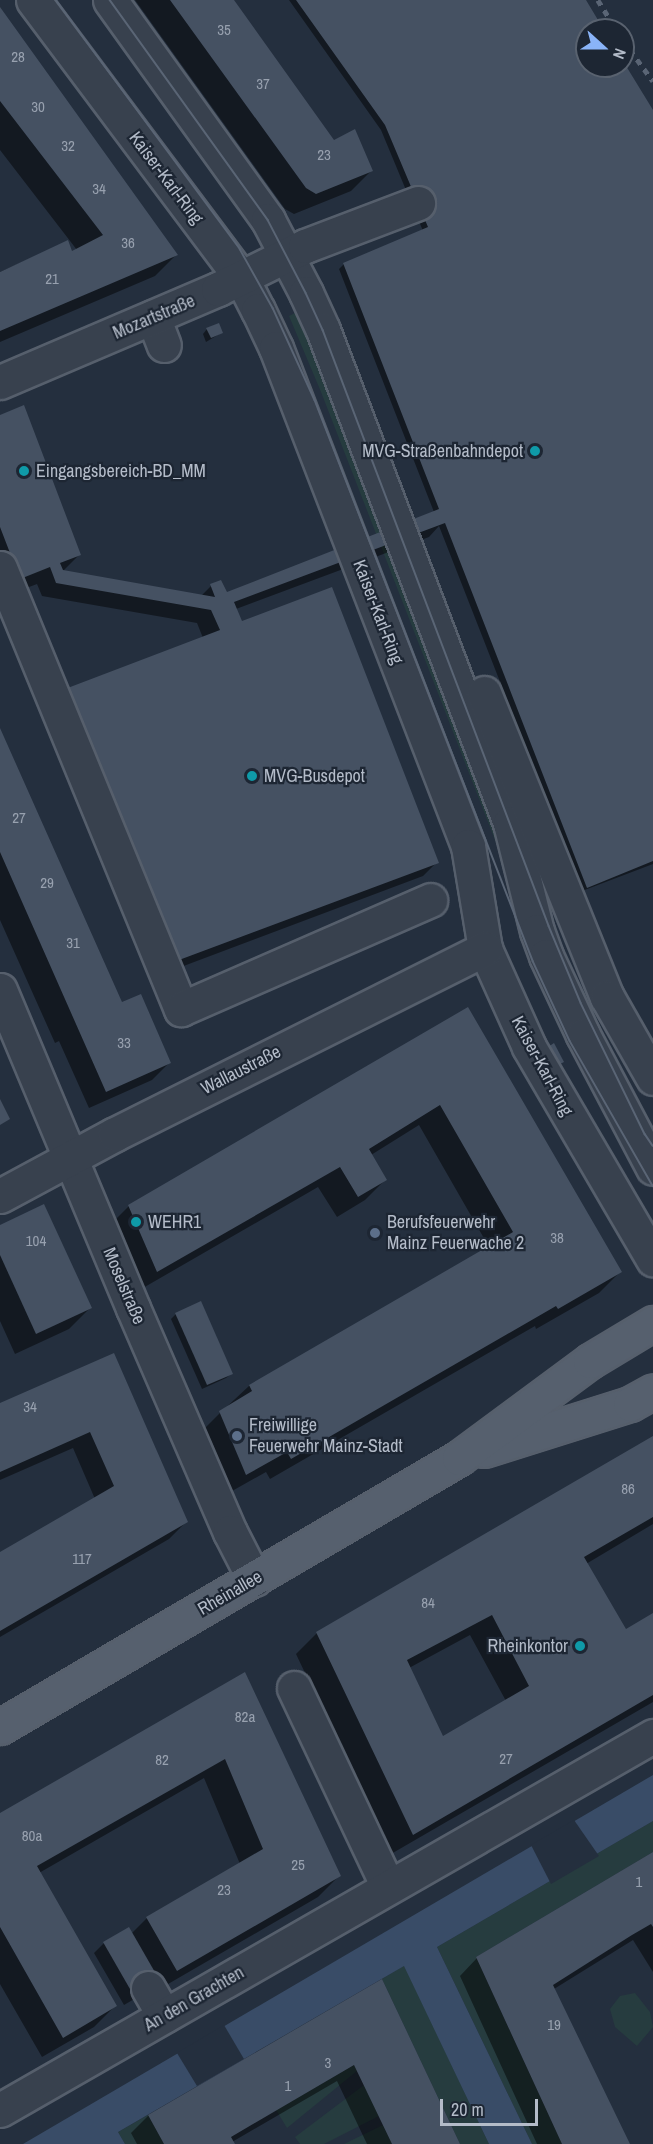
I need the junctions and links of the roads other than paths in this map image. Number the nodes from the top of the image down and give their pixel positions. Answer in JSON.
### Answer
{"nodes":[{"id":1,"x":33,"y":0,"type":"edge"},
{"id":2,"x":56,"y":0,"type":"edge"},
{"id":3,"x":110,"y":0,"type":"edge"},
{"id":4,"x":130,"y":0,"type":"edge"},
{"id":5,"x":418,"y":203,"type":"dead end"},
{"id":6,"x":296,"y":250,"type":"junction"},
{"id":7,"x":248,"y":275,"type":"junction"},
{"id":8,"x":0,"y":382,"type":"edge"},
{"id":9,"x":0,"y":568,"type":"edge"},
{"id":10,"x":430,"y":900,"type":"dead end"},
{"id":11,"x":537,"y":931,"type":"junction"},
{"id":12,"x":485,"y":949,"type":"junction"},
{"id":13,"x":0,"y":990,"type":"edge"},
{"id":14,"x":653,"y":1078,"type":"edge"},
{"id":15,"x":71,"y":1156,"type":"junction"},
{"id":16,"x":651,"y":1165,"type":"edge"},
{"id":17,"x":0,"y":1196,"type":"edge"},
{"id":18,"x":653,"y":1259,"type":"edge"},
{"id":19,"x":653,"y":1323,"type":"edge"},
{"id":20,"x":653,"y":1391,"type":"edge"},
{"id":21,"x":459,"y":1458,"type":"junction"},
{"id":22,"x":254,"y":1579,"type":"junction"},
{"id":23,"x":294,"y":1688,"type":"dead end"},
{"id":24,"x":0,"y":1727,"type":"edge"},
{"id":25,"x":653,"y":1736,"type":"edge"},
{"id":26,"x":388,"y":1887,"type":"junction"},
{"id":27,"x":148,"y":1988,"type":"dead end"},
{"id":28,"x":164,"y":2016,"type":"junction"},
{"id":29,"x":0,"y":2110,"type":"edge"}],
"edges":[{"from":1,"to":7,"type":"street","name":"Kaiser-Karl-Ring"},
{"from":2,"to":7,"type":"street","name":"Kaiser-Karl-Ring"},
{"from":3,"to":6,"type":"street","name":"Kaiser-Karl-Ring"},
{"from":4,"to":6,"type":"street","name":"Kaiser-Karl-Ring"},
{"from":5,"to":6,"type":"street","name":"Mozartstraße"},
{"from":6,"to":7,"type":"street","name":"Mozartstraße"},
{"from":6,"to":11,"type":"street","name":"Kaiser-Karl-Ring"},
{"from":6,"to":14,"type":"street","name":"Kaiser-Karl-Ring"},
{"from":7,"to":8,"type":"street","name":"Mozartstraße"},
{"from":7,"to":11,"type":"street","name":"Kaiser-Karl-Ring"},
{"from":7,"to":12,"type":"street","name":"Kaiser-Karl-Ring"},
{"from":9,"to":10,"type":"street"},
{"from":11,"to":16,"type":"street","name":"Kaiser-Karl-Ring"},
{"from":12,"to":15,"type":"street","name":"Wallaustraße"},
{"from":12,"to":18,"type":"street","name":"Kaiser-Karl-Ring"},
{"from":13,"to":15,"type":"street","name":"Moselstraße"},
{"from":15,"to":17,"type":"street","name":"Wallaustraße"},
{"from":15,"to":22,"type":"street","name":"Moselstraße"},
{"from":19,"to":21,"type":"main road","name":"Rheinallee"},
{"from":20,"to":21,"type":"main road","name":"Rheinallee"},
{"from":21,"to":22,"type":"main road","name":"Rheinallee"},
{"from":22,"to":24,"type":"main road","name":"Rheinallee"},
{"from":23,"to":26,"type":"street"},
{"from":25,"to":26,"type":"street","name":"An den Grachten"},
{"from":26,"to":28,"type":"street","name":"An den Grachten"},
{"from":27,"to":28,"type":"street"},
{"from":28,"to":29,"type":"street","name":"An den Grachten"}]}
